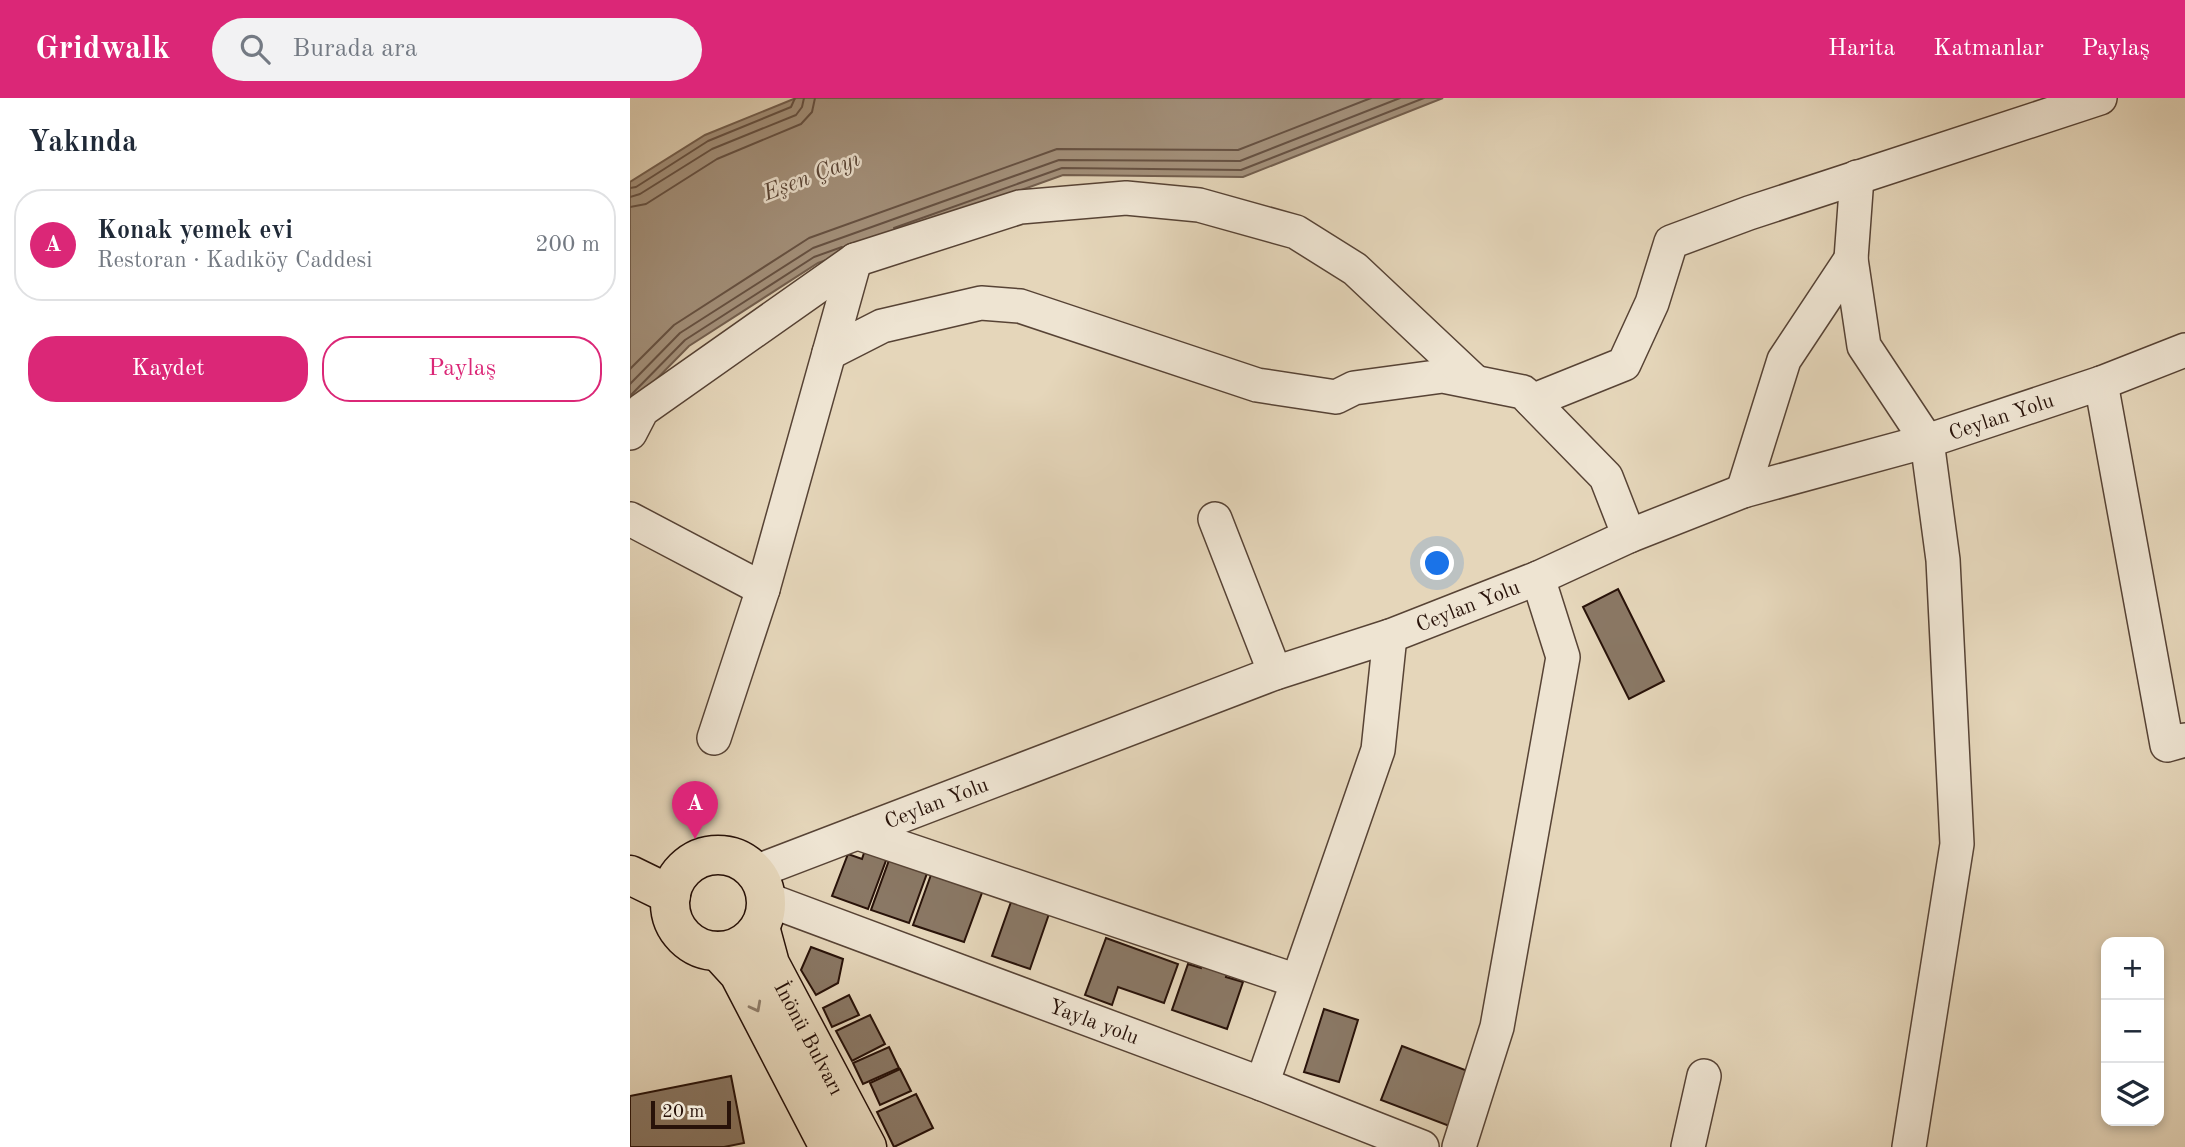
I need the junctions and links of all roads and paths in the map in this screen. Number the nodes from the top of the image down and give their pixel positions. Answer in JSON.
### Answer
{"nodes":[{"id":1,"x":2100,"y":98,"type":"edge"},
{"id":2,"x":1857,"y":177,"type":"junction"},
{"id":3,"x":1851,"y":259,"type":"junction"},
{"id":4,"x":855,"y":260,"type":"junction"},
{"id":5,"x":2185,"y":350,"type":"edge"},
{"id":6,"x":829,"y":353,"type":"junction"},
{"id":7,"x":1473,"y":380,"type":"junction"},
{"id":8,"x":2101,"y":383,"type":"junction"},
{"id":9,"x":1532,"y":401,"type":"junction"},
{"id":10,"x":630,"y":433,"type":"edge"},
{"id":11,"x":1927,"y":441,"type":"junction"},
{"id":12,"x":1743,"y":491,"type":"junction"},
{"id":13,"x":630,"y":519,"type":"edge"},
{"id":14,"x":1215,"y":519,"type":"dead end"},
{"id":15,"x":1629,"y":536,"type":"junction"},
{"id":16,"x":1538,"y":578,"type":"junction"},
{"id":17,"x":763,"y":589,"type":"junction"},
{"id":18,"x":1391,"y":636,"type":"junction"},
{"id":19,"x":1275,"y":673,"type":"junction"},
{"id":20,"x":714,"y":738,"type":"dead end"},
{"id":21,"x":2185,"y":740,"type":"edge"},
{"id":22,"x":858,"y":833,"type":"junction"},
{"id":23,"x":630,"y":874,"type":"edge"},
{"id":24,"x":671,"y":895,"type":"junction"},
{"id":25,"x":760,"y":900,"type":"junction"},
{"id":26,"x":718,"y":951,"type":"junction"},
{"id":27,"x":1297,"y":981,"type":"junction"},
{"id":28,"x":1704,"y":1076,"type":"dead end"},
{"id":29,"x":1262,"y":1084,"type":"junction"},
{"id":30,"x":830,"y":1147,"type":"edge"},
{"id":31,"x":867,"y":1147,"type":"edge"},
{"id":32,"x":1422,"y":1147,"type":"edge"},
{"id":33,"x":1459,"y":1147,"type":"edge"},
{"id":34,"x":1688,"y":1147,"type":"edge"},
{"id":35,"x":1909,"y":1147,"type":"edge"}],
"edges":[{"from":1,"to":2,"type":"street"},
{"from":2,"to":3,"type":"street"},
{"from":2,"to":9,"type":"street"},
{"from":3,"to":11,"type":"street"},
{"from":3,"to":12,"type":"street"},
{"from":4,"to":6,"type":"street"},
{"from":4,"to":7,"type":"street"},
{"from":4,"to":10,"type":"street"},
{"from":5,"to":8,"type":"street","name":"Ceylan Yolu"},
{"from":6,"to":7,"type":"street"},
{"from":6,"to":17,"type":"street"},
{"from":7,"to":9,"type":"street"},
{"from":8,"to":11,"type":"street","name":"Ceylan Yolu"},
{"from":8,"to":21,"type":"street"},
{"from":9,"to":15,"type":"street"},
{"from":11,"to":12,"type":"street","name":"Ceylan Yolu"},
{"from":11,"to":35,"type":"street"},
{"from":12,"to":15,"type":"street","name":"Ceylan Yolu"},
{"from":13,"to":17,"type":"street"},
{"from":14,"to":19,"type":"street"},
{"from":15,"to":16,"type":"street","name":"Ceylan Yolu"},
{"from":16,"to":18,"type":"street","name":"Ceylan Yolu"},
{"from":16,"to":33,"type":"street"},
{"from":17,"to":20,"type":"street"},
{"from":18,"to":19,"type":"street","name":"Ceylan Yolu"},
{"from":18,"to":27,"type":"street"},
{"from":19,"to":22,"type":"street","name":"Ceylan Yolu"},
{"from":22,"to":25,"type":"street","name":"Ceylan Yolu"},
{"from":22,"to":27,"type":"street"},
{"from":23,"to":24,"type":"main road"},
{"from":24,"to":25,"type":"main road"},
{"from":24,"to":26,"type":"main road"},
{"from":25,"to":26,"type":"main road"},
{"from":25,"to":29,"type":"street","name":"Yayla yolu"},
{"from":25,"to":31,"type":"main road","name":"İnönü Bulvarı"},
{"from":26,"to":30,"type":"main road","name":"İnönü Bulvarı","one_way":true},
{"from":27,"to":29,"type":"street"},
{"from":28,"to":34,"type":"street"},
{"from":29,"to":32,"type":"street","name":"Yayla yolu"}]}
